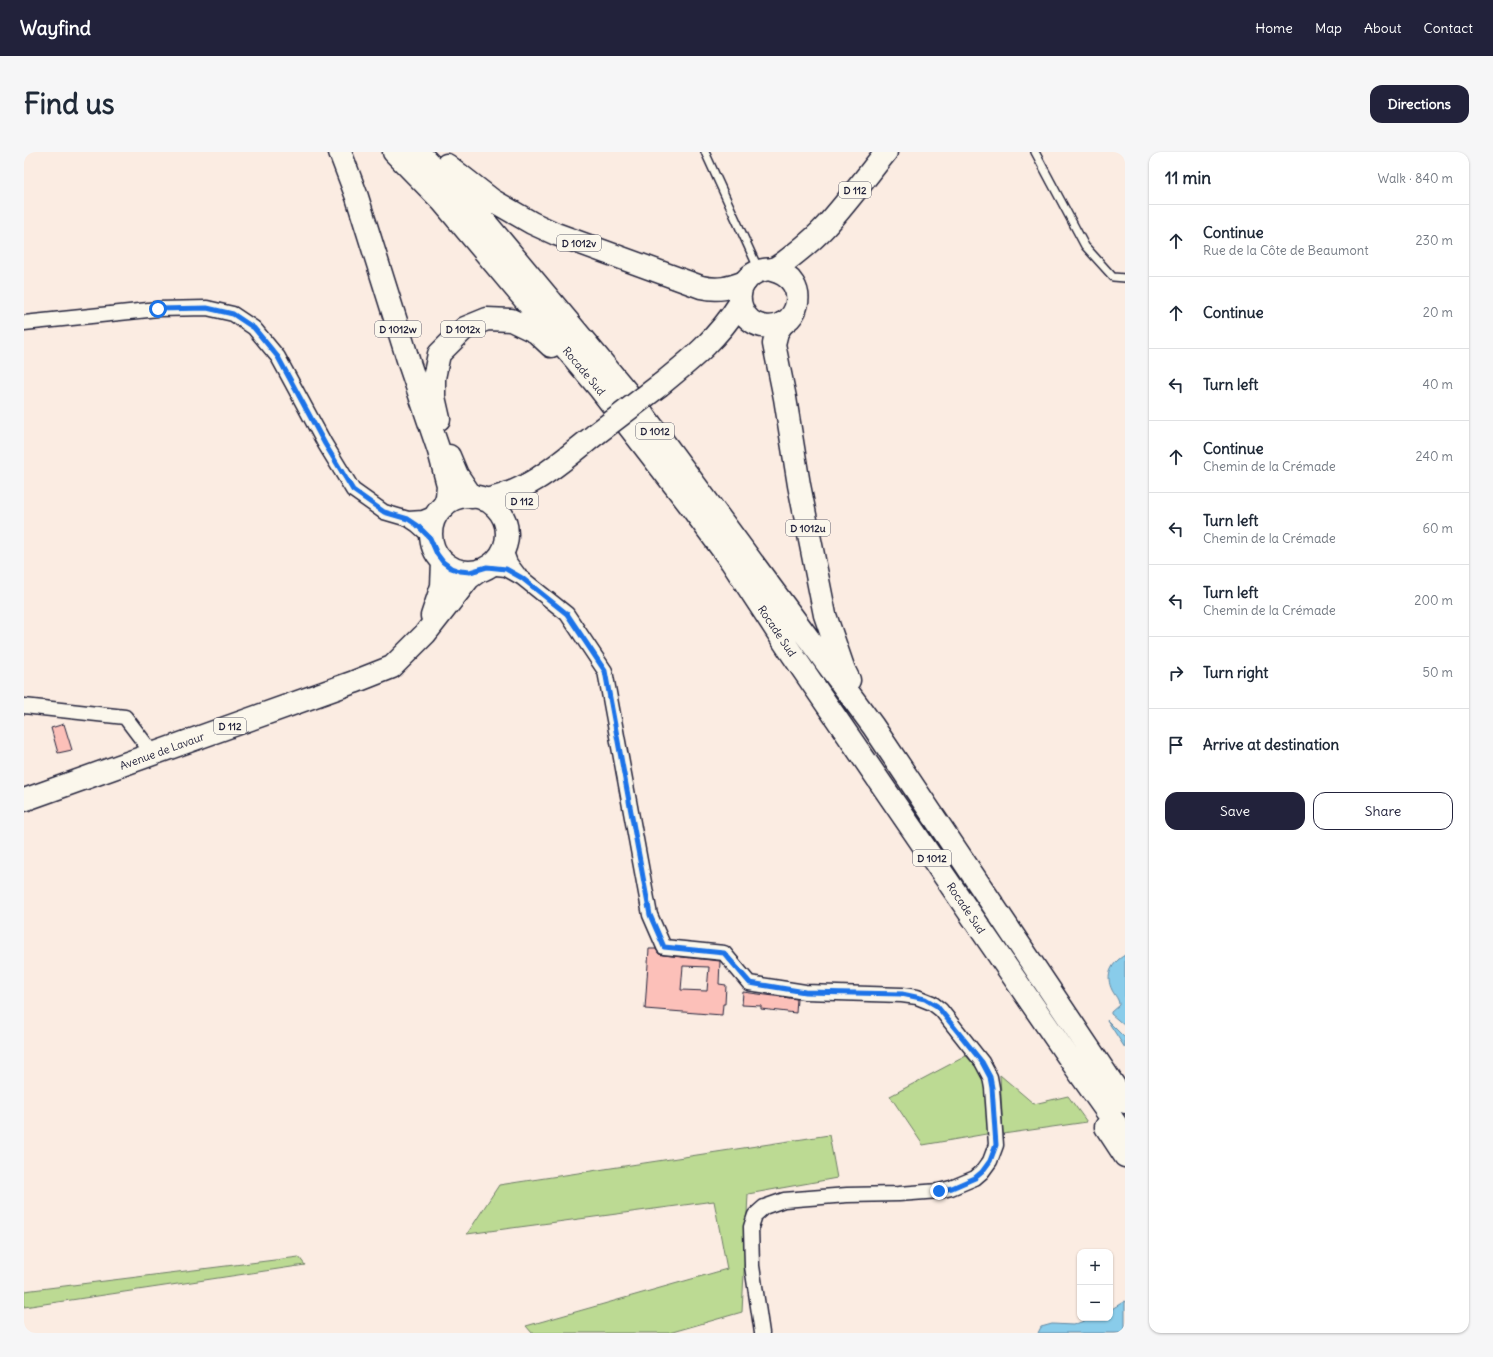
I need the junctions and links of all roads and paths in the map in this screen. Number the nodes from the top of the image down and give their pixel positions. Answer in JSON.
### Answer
{"nodes":[{"id":1,"x":340,"y":152,"type":"edge"},
{"id":2,"x":394,"y":152,"type":"edge"},
{"id":3,"x":418,"y":152,"type":"edge"},
{"id":4,"x":432,"y":152,"type":"edge"},
{"id":5,"x":705,"y":152,"type":"edge"},
{"id":6,"x":886,"y":152,"type":"edge"},
{"id":7,"x":1035,"y":152,"type":"edge"},
{"id":8,"x":824,"y":228,"type":"junction"},
{"id":9,"x":1125,"y":278,"type":"edge"},
{"id":10,"x":754,"y":281,"type":"junction"},
{"id":11,"x":796,"y":288,"type":"junction"},
{"id":12,"x":24,"y":323,"type":"edge"},
{"id":13,"x":773,"y":325,"type":"junction"},
{"id":14,"x":699,"y":353,"type":"junction"},
{"id":15,"x":600,"y":389,"type":"junction"},
{"id":16,"x":545,"y":475,"type":"junction"},
{"id":17,"x":478,"y":498,"type":"junction"},
{"id":18,"x":441,"y":509,"type":"junction"},
{"id":19,"x":408,"y":519,"type":"junction"},
{"id":20,"x":506,"y":539,"type":"junction"},
{"id":21,"x":438,"y":554,"type":"junction"},
{"id":22,"x":483,"y":569,"type":"junction"},
{"id":23,"x":522,"y":578,"type":"junction"},
{"id":24,"x":425,"y":634,"type":"junction"},
{"id":25,"x":24,"y":706,"type":"edge"},
{"id":26,"x":873,"y":726,"type":"junction"},
{"id":27,"x":153,"y":754,"type":"junction"},
{"id":28,"x":24,"y":800,"type":"edge"},
{"id":29,"x":1125,"y":1102,"type":"edge"},
{"id":30,"x":1114,"y":1129,"type":"edge"},
{"id":31,"x":1125,"y":1156,"type":"edge"},
{"id":32,"x":762,"y":1333,"type":"edge"}],
"edges":[{"from":1,"to":18,"type":"main road","number":"D 1012w"},
{"from":2,"to":15,"type":"main road","name":"Rocade Sud"},
{"from":3,"to":26,"type":"main road","name":"Rocade Sud","number":"D 1012"},
{"from":4,"to":10,"type":"main road","number":"D 1012v"},
{"from":5,"to":10,"type":"lane"},
{"from":6,"to":8,"type":"main road","number":"D 112"},
{"from":7,"to":9,"type":"lane"},
{"from":8,"to":10,"type":"main road","number":"D 112"},
{"from":8,"to":11,"type":"main road","number":"D 112"},
{"from":10,"to":11,"type":"main road"},
{"from":10,"to":13,"type":"main road"},
{"from":10,"to":14,"type":"main road","number":"D 112"},
{"from":11,"to":13,"type":"main road"},
{"from":12,"to":19,"type":"street"},
{"from":13,"to":14,"type":"main road","number":"D 112"},
{"from":13,"to":26,"type":"main road","number":"D 1012u"},
{"from":14,"to":16,"type":"main road","number":"D 112","bridge":true},
{"from":15,"to":17,"type":"main road","number":"D 1012x"},
{"from":15,"to":30,"type":"main road","name":"Rocade Sud","number":"D 1012"},
{"from":16,"to":17,"type":"main road","number":"D 112"},
{"from":16,"to":20,"type":"main road","number":"D 112"},
{"from":17,"to":18,"type":"main road"},
{"from":17,"to":20,"type":"main road"},
{"from":18,"to":19,"type":"street"},
{"from":18,"to":21,"type":"main road"},
{"from":19,"to":21,"type":"street"},
{"from":20,"to":22,"type":"main road"},
{"from":20,"to":23,"type":"street"},
{"from":21,"to":22,"type":"main road"},
{"from":21,"to":24,"type":"main road","number":"D 112"},
{"from":22,"to":23,"type":"street"},
{"from":22,"to":24,"type":"main road","number":"D 112"},
{"from":23,"to":32,"type":"street"},
{"from":24,"to":27,"type":"main road","name":"Avenue de Lavaur","number":"D 112"},
{"from":25,"to":27,"type":"street"},
{"from":26,"to":29,"type":"main road","name":"Rocade Sud","number":"D 1012"},
{"from":27,"to":28,"type":"main road","name":"Avenue de Lavaur","number":"D 112"},
{"from":30,"to":31,"type":"main road"}]}
